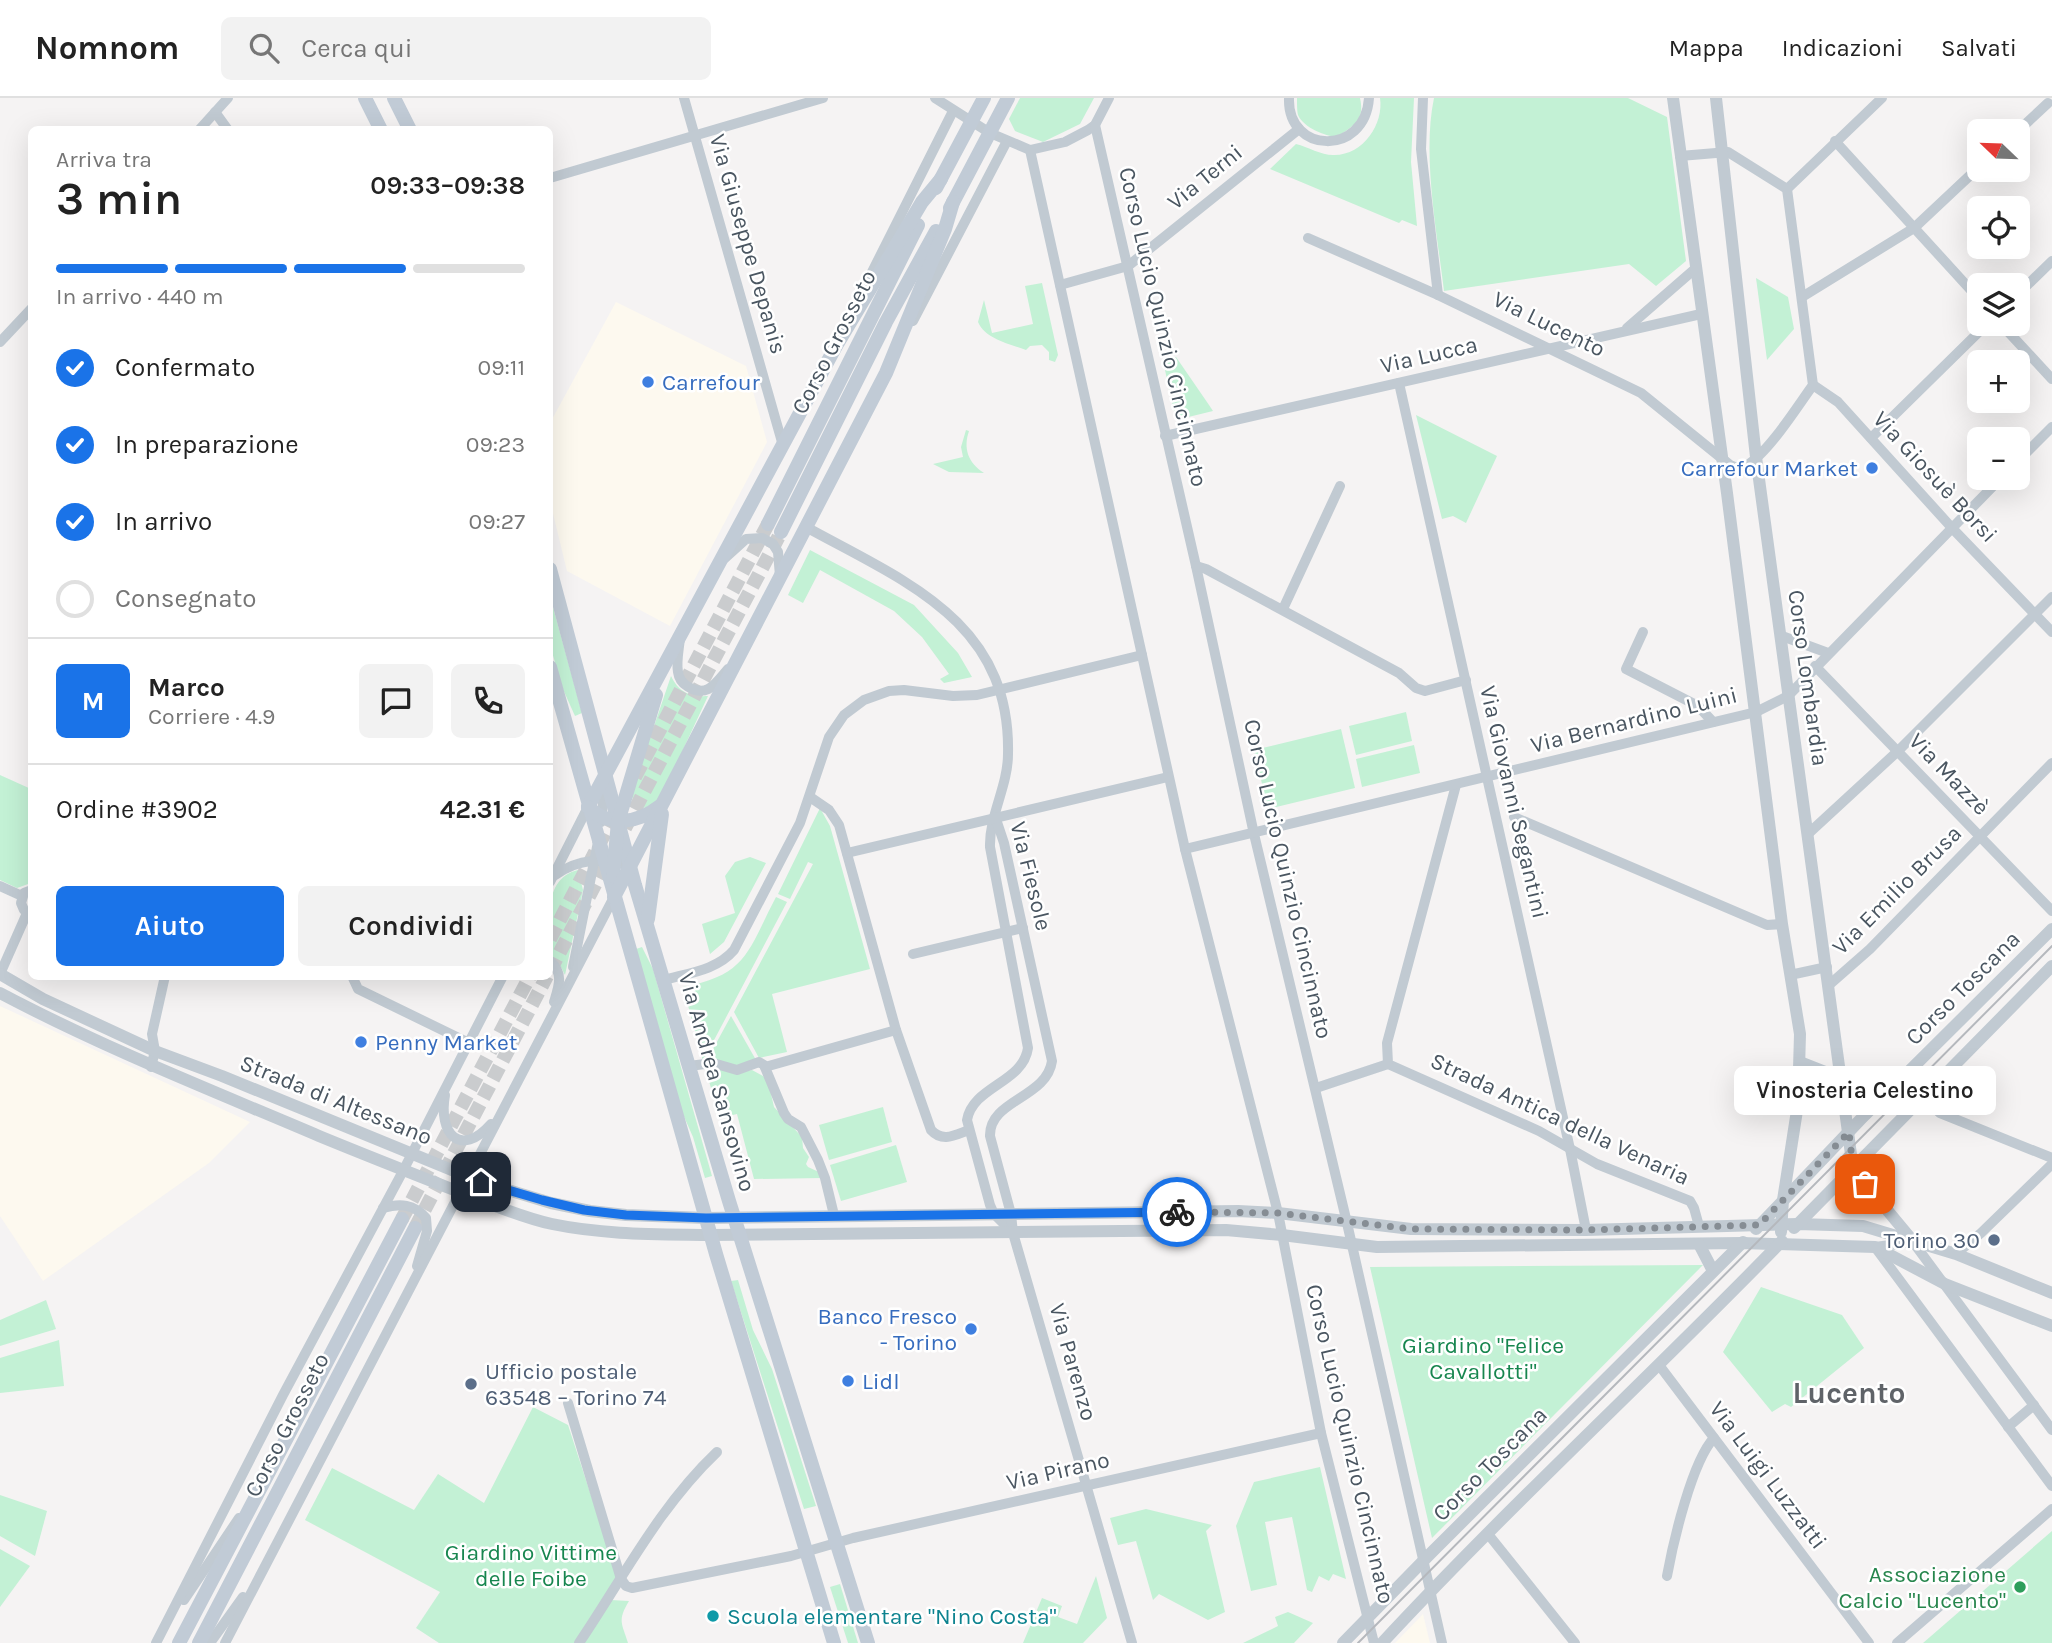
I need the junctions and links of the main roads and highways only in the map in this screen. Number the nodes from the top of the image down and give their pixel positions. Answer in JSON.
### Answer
{"nodes":[{"id":1,"x":365,"y":98,"type":"edge"},
{"id":2,"x":394,"y":98,"type":"edge"},
{"id":3,"x":984,"y":98,"type":"edge"},
{"id":4,"x":1008,"y":98,"type":"edge"},
{"id":5,"x":378,"y":126,"type":"edge"},
{"id":6,"x":408,"y":126,"type":"edge"},
{"id":7,"x":941,"y":179,"type":"junction"},
{"id":8,"x":953,"y":202,"type":"junction"},
{"id":9,"x":553,"y":580,"type":"edge"},
{"id":10,"x":666,"y":660,"type":"junction"},
{"id":11,"x":553,"y":678,"type":"edge"},
{"id":12,"x":606,"y":774,"type":"junction"},
{"id":13,"x":664,"y":802,"type":"junction"},
{"id":14,"x":588,"y":807,"type":"junction"},
{"id":15,"x":618,"y":822,"type":"junction"},
{"id":16,"x":604,"y":861,"type":"junction"},
{"id":17,"x":630,"y":866,"type":"junction"},
{"id":18,"x":614,"y":897,"type":"junction"},
{"id":19,"x":647,"y":924,"type":"junction"},
{"id":20,"x":402,"y":1219,"type":"tunnel mouth"},
{"id":21,"x":415,"y":1227,"type":"tunnel mouth"},
{"id":22,"x":179,"y":1643,"type":"edge"},
{"id":23,"x":199,"y":1643,"type":"edge"},
{"id":24,"x":834,"y":1643,"type":"edge"},
{"id":25,"x":868,"y":1643,"type":"edge"}],
"edges":[{"from":1,"to":5,"type":"main road"},
{"from":2,"to":6,"type":"main road"},
{"from":3,"to":7,"type":"main road","name":"Corso Grosseto"},
{"from":4,"to":8,"type":"main road","name":"Corso Grosseto"},
{"from":7,"to":8,"type":"main road","name":"Corso Grosseto"},
{"from":7,"to":10,"type":"main road","name":"Corso Grosseto"},
{"from":8,"to":13,"type":"main road","name":"Corso Grosseto"},
{"from":9,"to":12,"type":"main road","name":"Via Andrea Sansovino"},
{"from":10,"to":12,"type":"main road","name":"Corso Grosseto"},
{"from":10,"to":15,"type":"main road"},
{"from":11,"to":14,"type":"main road"},
{"from":12,"to":14,"type":"main road","name":"Corso Grosseto"},
{"from":12,"to":15,"type":"main road","name":"Via Andrea Sansovino"},
{"from":13,"to":15,"type":"main road"},
{"from":13,"to":17,"type":"main road","name":"Corso Grosseto"},
{"from":13,"to":19,"type":"main road"},
{"from":14,"to":15,"type":"main road"},
{"from":14,"to":16,"type":"main road"},
{"from":15,"to":16,"type":"main road"},
{"from":15,"to":17,"type":"main road","name":"Via Andrea Sansovino"},
{"from":16,"to":18,"type":"main road"},
{"from":17,"to":18,"type":"main road","name":"Corso Grosseto"},
{"from":17,"to":19,"type":"main road","name":"Via Andrea Sansovino"},
{"from":18,"to":24,"type":"main road"},
{"from":19,"to":25,"type":"main road","name":"Via Andrea Sansovino"},
{"from":20,"to":22,"type":"main road","name":"Corso Grosseto"},
{"from":21,"to":23,"type":"main road","name":"Corso Grosseto"}]}
